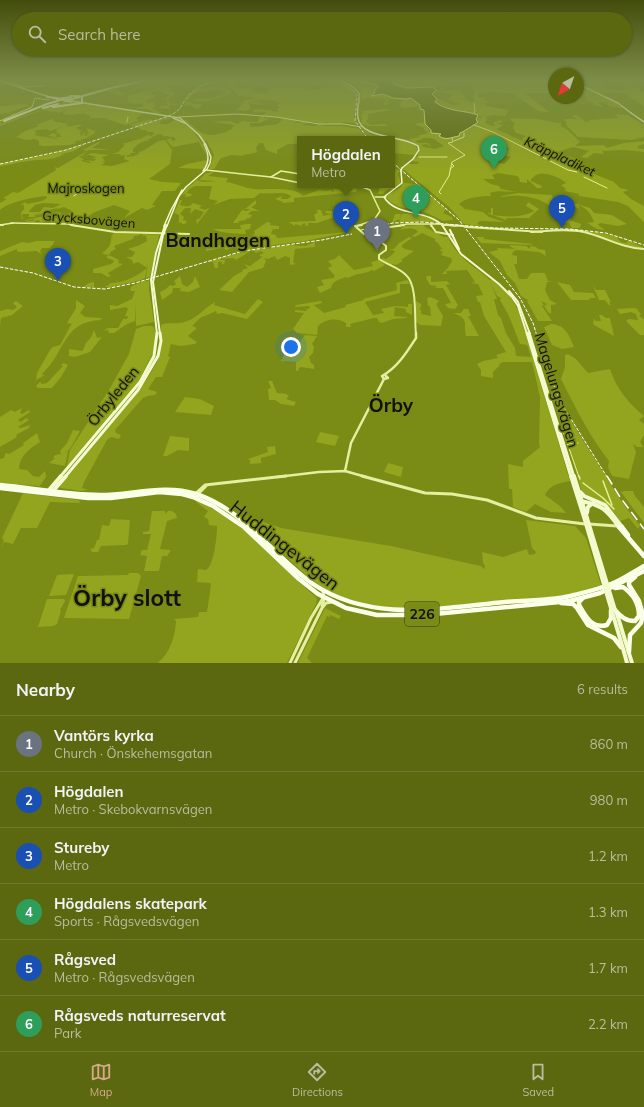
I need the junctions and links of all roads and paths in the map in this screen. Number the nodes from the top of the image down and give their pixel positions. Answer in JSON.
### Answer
{"nodes":[{"id":1,"x":28,"y":110,"type":"edge"},
{"id":2,"x":33,"y":110,"type":"edge"},
{"id":3,"x":34,"y":110,"type":"edge"},
{"id":4,"x":36,"y":110,"type":"edge"},
{"id":5,"x":39,"y":110,"type":"edge"},
{"id":6,"x":125,"y":110,"type":"edge"},
{"id":7,"x":358,"y":110,"type":"edge"},
{"id":8,"x":626,"y":110,"type":"edge"},
{"id":9,"x":26,"y":113,"type":"junction"},
{"id":10,"x":20,"y":114,"type":"junction"},
{"id":11,"x":162,"y":115,"type":"dead end"},
{"id":12,"x":186,"y":117,"type":"junction"},
{"id":13,"x":175,"y":118,"type":"junction"},
{"id":14,"x":179,"y":118,"type":"junction"},
{"id":15,"x":4,"y":121,"type":"junction"},
{"id":16,"x":0,"y":122,"type":"edge"},
{"id":17,"x":644,"y":122,"type":"edge"},
{"id":18,"x":361,"y":127,"type":"junction"},
{"id":19,"x":386,"y":136,"type":"edge"},
{"id":20,"x":395,"y":137,"type":"edge"},
{"id":21,"x":205,"y":170,"type":"junction"},
{"id":22,"x":297,"y":174,"type":"edge"},
{"id":23,"x":271,"y":177,"type":"junction"},
{"id":24,"x":297,"y":182,"type":"edge"},
{"id":25,"x":365,"y":188,"type":"edge"},
{"id":26,"x":378,"y":197,"type":"junction"},
{"id":27,"x":385,"y":197,"type":"junction"},
{"id":28,"x":432,"y":224,"type":"junction"},
{"id":29,"x":0,"y":225,"type":"edge"},
{"id":30,"x":377,"y":230,"type":"dead end"},
{"id":31,"x":163,"y":233,"type":"junction"},
{"id":32,"x":451,"y":234,"type":"junction"},
{"id":33,"x":644,"y":248,"type":"edge"},
{"id":34,"x":346,"y":471,"type":"junction"},
{"id":35,"x":0,"y":485,"type":"edge"},
{"id":36,"x":0,"y":488,"type":"edge"},
{"id":37,"x":579,"y":490,"type":"junction"},
{"id":38,"x":52,"y":492,"type":"junction"},
{"id":39,"x":195,"y":495,"type":"junction"},
{"id":40,"x":581,"y":501,"type":"junction"},
{"id":41,"x":599,"y":502,"type":"junction"},
{"id":42,"x":594,"y":503,"type":"junction"},
{"id":43,"x":586,"y":518,"type":"junction"},
{"id":44,"x":621,"y":527,"type":"junction"},
{"id":45,"x":644,"y":553,"type":"edge"},
{"id":46,"x":644,"y":556,"type":"edge"},
{"id":47,"x":644,"y":565,"type":"edge"},
{"id":48,"x":644,"y":571,"type":"edge"},
{"id":49,"x":638,"y":574,"type":"junction"},
{"id":50,"x":611,"y":588,"type":"junction"},
{"id":51,"x":322,"y":590,"type":"junction"},
{"id":52,"x":314,"y":591,"type":"junction"},
{"id":53,"x":324,"y":597,"type":"junction"},
{"id":54,"x":584,"y":598,"type":"junction"},
{"id":55,"x":342,"y":600,"type":"junction"},
{"id":56,"x":320,"y":602,"type":"junction"},
{"id":57,"x":333,"y":602,"type":"junction"},
{"id":58,"x":527,"y":605,"type":"junction"},
{"id":59,"x":610,"y":606,"type":"junction"},
{"id":60,"x":615,"y":610,"type":"junction"},
{"id":61,"x":320,"y":611,"type":"junction"},
{"id":62,"x":583,"y":616,"type":"junction"},
{"id":63,"x":641,"y":617,"type":"junction"},
{"id":64,"x":626,"y":652,"type":"junction"},
{"id":65,"x":290,"y":663,"type":"edge"},
{"id":66,"x":295,"y":663,"type":"edge"},
{"id":67,"x":627,"y":663,"type":"edge"},
{"id":68,"x":632,"y":663,"type":"edge"}],
"edges":[{"from":1,"to":10,"type":"street"},
{"from":2,"to":9,"type":"highway"},
{"from":3,"to":10,"type":"highway"},
{"from":4,"to":9,"type":"highway"},
{"from":5,"to":9,"type":"highway"},
{"from":6,"to":13,"type":"main road"},
{"from":7,"to":18,"type":"main road"},
{"from":8,"to":17,"type":"main road"},
{"from":9,"to":10,"type":"highway"},
{"from":9,"to":15,"type":"highway"},
{"from":9,"to":16,"type":"highway"},
{"from":10,"to":15,"type":"highway"},
{"from":10,"to":16,"type":"street"},
{"from":11,"to":13,"type":"main road"},
{"from":12,"to":13,"type":"street"},
{"from":12,"to":14,"type":"street"},
{"from":12,"to":18,"type":"street"},
{"from":13,"to":14,"type":"main road"},
{"from":13,"to":21,"type":"main road"},
{"from":14,"to":21,"type":"main road"},
{"from":15,"to":16,"type":"highway"},
{"from":18,"to":19,"type":"main road","bridge":true},
{"from":20,"to":27,"type":"main road","bridge":true},
{"from":21,"to":23,"type":"street"},
{"from":21,"to":31,"type":"main road","name":"Örbyleden"},
{"from":22,"to":23,"type":"street"},
{"from":23,"to":24,"type":"street"},
{"from":25,"to":26,"type":"street"},
{"from":26,"to":27,"type":"street"},
{"from":26,"to":34,"type":"street"},
{"from":27,"to":32,"type":"main road","name":"Magelungsvägen"},
{"from":28,"to":30,"type":"street"},
{"from":28,"to":32,"type":"street"},
{"from":28,"to":33,"type":"street","bridge":true},
{"from":29,"to":31,"type":"street","name":"Grycksbovägen"},
{"from":31,"to":31,"type":"street","name":"Grycksbovägen"},
{"from":31,"to":38,"type":"main road","name":"Örbyleden"},
{"from":32,"to":37,"type":"main road","name":"Magelungsvägen"},
{"from":32,"to":40,"type":"main road","name":"Magelungsvägen"},
{"from":34,"to":39,"type":"street"},
{"from":34,"to":44,"type":"street"},
{"from":35,"to":38,"type":"main road","name":"Huddingevägen","number":"226"},
{"from":36,"to":38,"type":"main road","name":"Huddingevägen","number":"226"},
{"from":37,"to":40,"type":"main road","name":"Magelungsvägen"},
{"from":37,"to":41,"type":"main road"},
{"from":38,"to":39,"type":"main road","name":"Huddingevägen","number":"226"},
{"from":39,"to":51,"type":"main road","name":"Huddingevägen","number":"226"},
{"from":39,"to":52,"type":"main road","name":"Huddingevägen","number":"226"},
{"from":40,"to":41,"type":"main road"},
{"from":40,"to":42,"type":"main road"},
{"from":40,"to":43,"type":"main road","name":"Magelungsvägen"},
{"from":41,"to":44,"type":"main road"},
{"from":42,"to":43,"type":"main road"},
{"from":42,"to":44,"type":"main road"},
{"from":43,"to":59,"type":"main road","name":"Magelungsvägen","bridge":true},
{"from":43,"to":60,"type":"main road","name":"Magelungsvägen","bridge":true},
{"from":44,"to":45,"type":"main road"},
{"from":44,"to":46,"type":"main road"},
{"from":47,"to":55,"type":"main road","name":"Huddingevägen","number":"226"},
{"from":48,"to":49,"type":"main road","name":"Huddingevägen","number":"226"},
{"from":49,"to":50,"type":"main road","name":"Huddingevägen","number":"226"},
{"from":49,"to":63,"type":"main road"},
{"from":50,"to":54,"type":"main road","name":"Huddingevägen","number":"226"},
{"from":50,"to":63,"type":"main road"},
{"from":51,"to":53,"type":"street"},
{"from":51,"to":55,"type":"main road","name":"Huddingevägen","number":"226"},
{"from":52,"to":53,"type":"main road","name":"Huddingevägen","number":"226"},
{"from":52,"to":56,"type":"street"},
{"from":53,"to":55,"type":"street"},
{"from":53,"to":56,"type":"street"},
{"from":53,"to":57,"type":"main road","name":"Huddingevägen","number":"226"},
{"from":53,"to":61,"type":"street"},
{"from":54,"to":58,"type":"main road","name":"Huddingevägen","number":"226"},
{"from":54,"to":62,"type":"main road"},
{"from":56,"to":65,"type":"street"},
{"from":57,"to":58,"type":"main road","name":"Huddingevägen","number":"226"},
{"from":57,"to":61,"type":"street"},
{"from":58,"to":62,"type":"main road"},
{"from":59,"to":62,"type":"main road"},
{"from":59,"to":64,"type":"main road","name":"Magelungsvägen","bridge":true},
{"from":60,"to":63,"type":"main road"},
{"from":60,"to":64,"type":"main road","name":"Magelungsvägen"},
{"from":61,"to":66,"type":"street"},
{"from":62,"to":64,"type":"main road","bridge":true},
{"from":63,"to":64,"type":"main road"},
{"from":64,"to":67,"type":"main road","name":"Magelungsvägen"},
{"from":64,"to":68,"type":"main road","name":"Magelungsvägen"}]}
